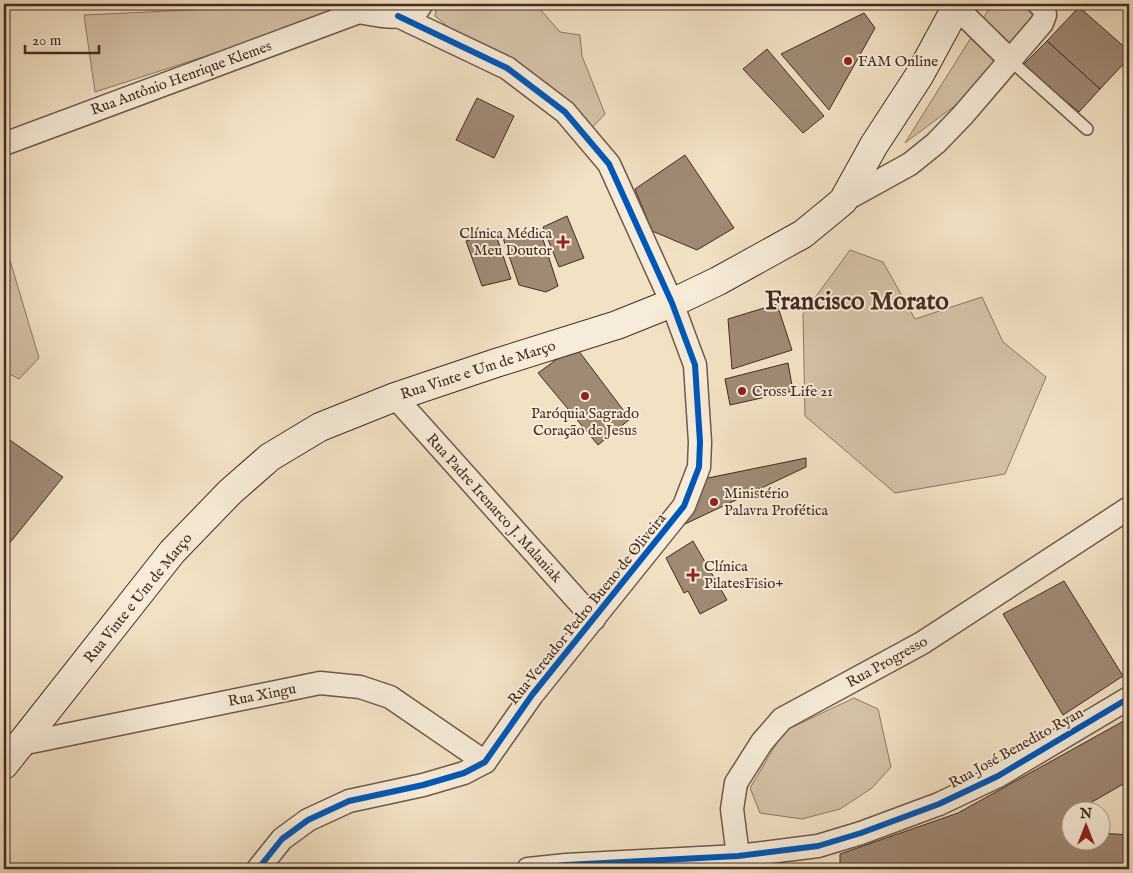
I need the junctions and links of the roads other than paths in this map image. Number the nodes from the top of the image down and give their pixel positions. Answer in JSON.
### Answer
{"nodes":[{"id":1,"x":421,"y":4,"type":"edge"},
{"id":2,"x":1040,"y":4,"type":"edge"},
{"id":3,"x":957,"y":5,"type":"edge"},
{"id":4,"x":357,"y":8,"type":"edge"},
{"id":5,"x":398,"y":16,"type":"junction"},
{"id":6,"x":1009,"y":59,"type":"junction"},
{"id":7,"x":1087,"y":129,"type":"dead end"},
{"id":8,"x":4,"y":144,"type":"edge"},
{"id":9,"x":843,"y":201,"type":"junction"},
{"id":10,"x":672,"y":303,"type":"junction"},
{"id":11,"x":395,"y":397,"type":"junction"},
{"id":12,"x":1129,"y":508,"type":"edge"},
{"id":13,"x":594,"y":619,"type":"junction"},
{"id":14,"x":1129,"y":698,"type":"edge"},
{"id":15,"x":21,"y":744,"type":"junction"},
{"id":16,"x":485,"y":762,"type":"junction"},
{"id":17,"x":4,"y":765,"type":"edge"},
{"id":18,"x":742,"y":863,"type":"edge"},
{"id":19,"x":258,"y":869,"type":"edge"},
{"id":20,"x":528,"y":869,"type":"edge"}],
"edges":[{"from":1,"to":5,"type":"street"},
{"from":2,"to":6,"type":"street"},
{"from":3,"to":6,"type":"street"},
{"from":3,"to":9,"type":"main road","name":"Rua Vinte e Um de Março"},
{"from":4,"to":5,"type":"street"},
{"from":4,"to":8,"type":"street","name":"Rua Antônio Henrique Klemes"},
{"from":5,"to":10,"type":"street","name":"Rua Vereador Pedro Bueno de Oliveira"},
{"from":6,"to":7,"type":"lane"},
{"from":6,"to":9,"type":"street"},
{"from":9,"to":10,"type":"main road","name":"Rua Vinte e Um de Março"},
{"from":10,"to":11,"type":"main road","name":"Rua Vinte e Um de Março"},
{"from":10,"to":13,"type":"street","name":"Rua Vereador Pedro Bueno de Oliveira"},
{"from":11,"to":13,"type":"street","name":"Rua Padre Irenarco J. Malaniak"},
{"from":11,"to":15,"type":"main road","name":"Rua Vinte e Um de Março"},
{"from":12,"to":18,"type":"street","name":"Rua Progresso"},
{"from":13,"to":16,"type":"street","name":"Rua Vereador Pedro Bueno de Oliveira"},
{"from":14,"to":18,"type":"street","name":"Rua José Benedito Ryan"},
{"from":15,"to":16,"type":"street","name":"Rua Xingu"},
{"from":15,"to":17,"type":"main road","name":"Rua Vinte e Um de Março"},
{"from":16,"to":19,"type":"street","name":"Rua Vereador Pedro Bueno de Oliveira"},
{"from":18,"to":20,"type":"street","name":"Rua José Benedito Ryan"}]}
